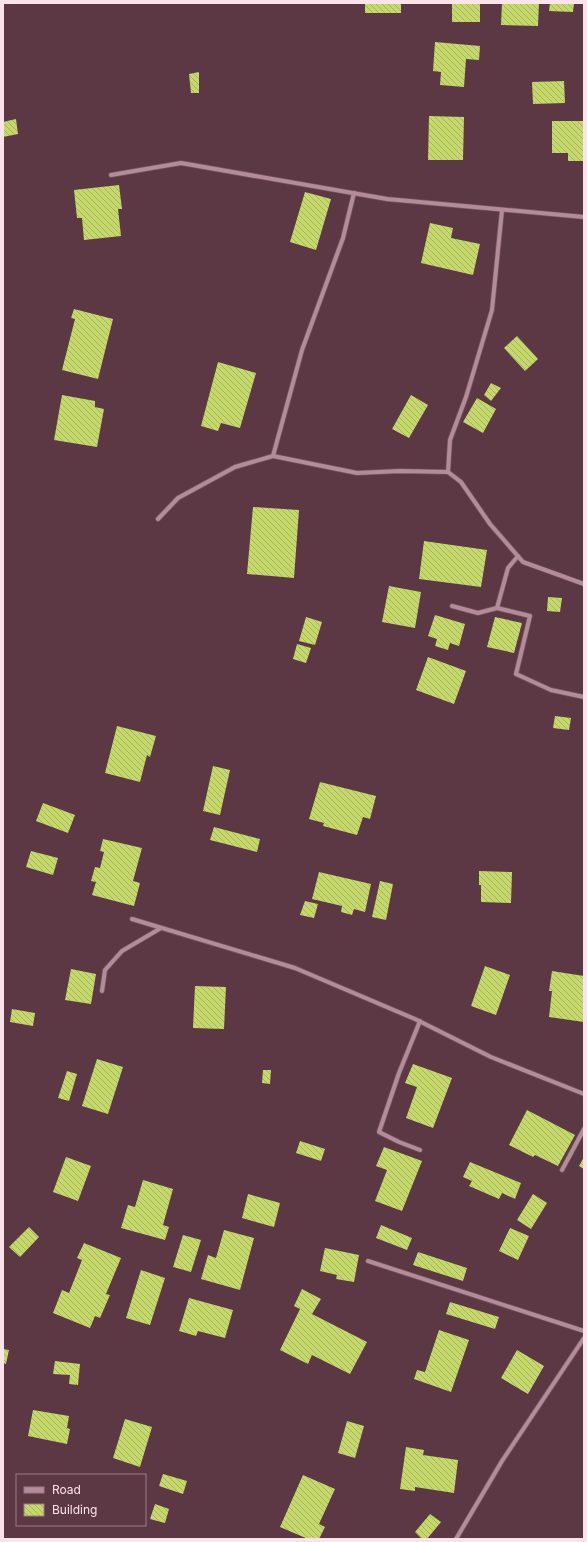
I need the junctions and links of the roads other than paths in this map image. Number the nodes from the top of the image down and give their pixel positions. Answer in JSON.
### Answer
{"nodes":[{"id":1,"x":111,"y":175,"type":"dead end"},
{"id":2,"x":354,"y":193,"type":"junction"},
{"id":3,"x":502,"y":210,"type":"junction"},
{"id":4,"x":584,"y":217,"type":"edge"},
{"id":5,"x":273,"y":456,"type":"junction"},
{"id":6,"x":448,"y":472,"type":"junction"},
{"id":7,"x":158,"y":519,"type":"dead end"},
{"id":8,"x":518,"y":556,"type":"junction"},
{"id":9,"x":584,"y":584,"type":"edge"},
{"id":10,"x":452,"y":606,"type":"dead end"},
{"id":11,"x":497,"y":608,"type":"junction"},
{"id":12,"x":584,"y":697,"type":"edge"},
{"id":13,"x":132,"y":919,"type":"dead end"},
{"id":14,"x":161,"y":928,"type":"junction"},
{"id":15,"x":102,"y":991,"type":"dead end"},
{"id":16,"x":420,"y":1021,"type":"junction"},
{"id":17,"x":584,"y":1094,"type":"edge"},
{"id":18,"x":584,"y":1129,"type":"edge"},
{"id":19,"x":420,"y":1150,"type":"dead end"},
{"id":20,"x":562,"y":1170,"type":"dead end"},
{"id":21,"x":368,"y":1261,"type":"dead end"},
{"id":22,"x":584,"y":1331,"type":"edge"},
{"id":23,"x":584,"y":1338,"type":"edge"},
{"id":24,"x":457,"y":1538,"type":"edge"}],
"edges":[{"from":1,"to":2,"type":"street"},
{"from":2,"to":3,"type":"street"},
{"from":2,"to":5,"type":"street"},
{"from":3,"to":4,"type":"street"},
{"from":3,"to":6,"type":"street"},
{"from":5,"to":6,"type":"street"},
{"from":5,"to":7,"type":"street"},
{"from":6,"to":8,"type":"street"},
{"from":8,"to":9,"type":"street"},
{"from":8,"to":11,"type":"street"},
{"from":10,"to":11,"type":"street"},
{"from":11,"to":12,"type":"street"},
{"from":13,"to":14,"type":"street"},
{"from":14,"to":15,"type":"street"},
{"from":14,"to":16,"type":"street"},
{"from":16,"to":17,"type":"street"},
{"from":16,"to":19,"type":"street"},
{"from":18,"to":20,"type":"street"},
{"from":21,"to":22,"type":"street"},
{"from":23,"to":24,"type":"street"}]}
